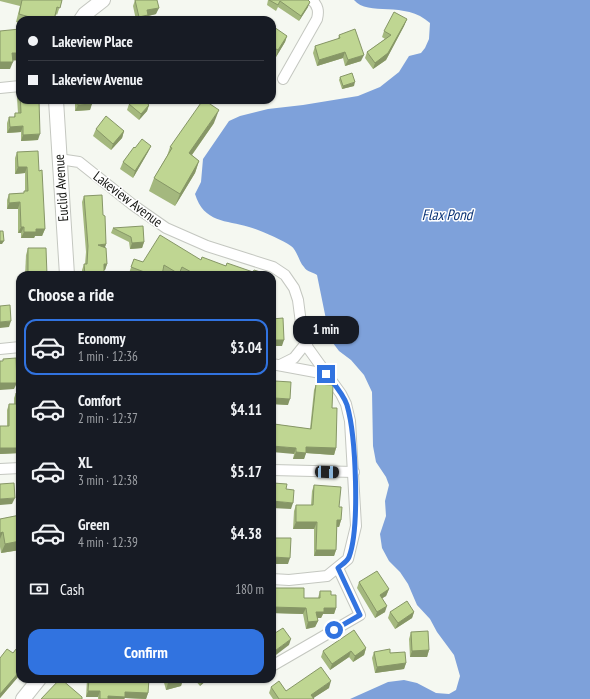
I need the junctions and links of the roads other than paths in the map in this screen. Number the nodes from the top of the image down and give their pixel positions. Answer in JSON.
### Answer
{"nodes":[{"id":1,"x":103,"y":0,"type":"edge"},
{"id":2,"x":312,"y":0,"type":"edge"},
{"id":3,"x":85,"y":16,"type":"edge"},
{"id":4,"x":284,"y":79,"type":"dead end"},
{"id":5,"x":16,"y":86,"type":"edge"},
{"id":6,"x":0,"y":88,"type":"edge"},
{"id":7,"x":56,"y":104,"type":"edge"},
{"id":8,"x":59,"y":158,"type":"junction"},
{"id":9,"x":66,"y":271,"type":"edge"},
{"id":10,"x":306,"y":343,"type":"junction"},
{"id":11,"x":16,"y":347,"type":"edge"},
{"id":12,"x":0,"y":349,"type":"edge"},
{"id":13,"x":276,"y":364,"type":"edge"},
{"id":14,"x":326,"y":374,"type":"junction"},
{"id":15,"x":16,"y":468,"type":"edge"},
{"id":16,"x":0,"y":470,"type":"edge"},
{"id":17,"x":276,"y":470,"type":"edge"},
{"id":18,"x":354,"y":472,"type":"junction"},
{"id":19,"x":338,"y":568,"type":"junction"},
{"id":20,"x":276,"y":579,"type":"edge"},
{"id":21,"x":276,"y":664,"type":"edge"},
{"id":22,"x":36,"y":683,"type":"edge"},
{"id":23,"x":23,"y":699,"type":"edge"}],
"edges":[{"from":1,"to":3,"type":"street"},
{"from":2,"to":4,"type":"street"},
{"from":5,"to":6,"type":"street"},
{"from":7,"to":8,"type":"street","name":"Euclid Avenue"},
{"from":8,"to":9,"type":"street","name":"Euclid Avenue"},
{"from":8,"to":10,"type":"street","name":"Lakeview Avenue"},
{"from":10,"to":13,"type":"street"},
{"from":10,"to":14,"type":"street","name":"Lakeview Avenue"},
{"from":11,"to":12,"type":"street"},
{"from":13,"to":14,"type":"street"},
{"from":14,"to":18,"type":"street","name":"Lakeview Avenue"},
{"from":15,"to":16,"type":"street"},
{"from":17,"to":18,"type":"street"},
{"from":18,"to":19,"type":"street","name":"Lakeview Avenue"},
{"from":19,"to":20,"type":"street","name":"Lakeview Avenue"},
{"from":19,"to":21,"type":"street"},
{"from":22,"to":23,"type":"street"}]}
